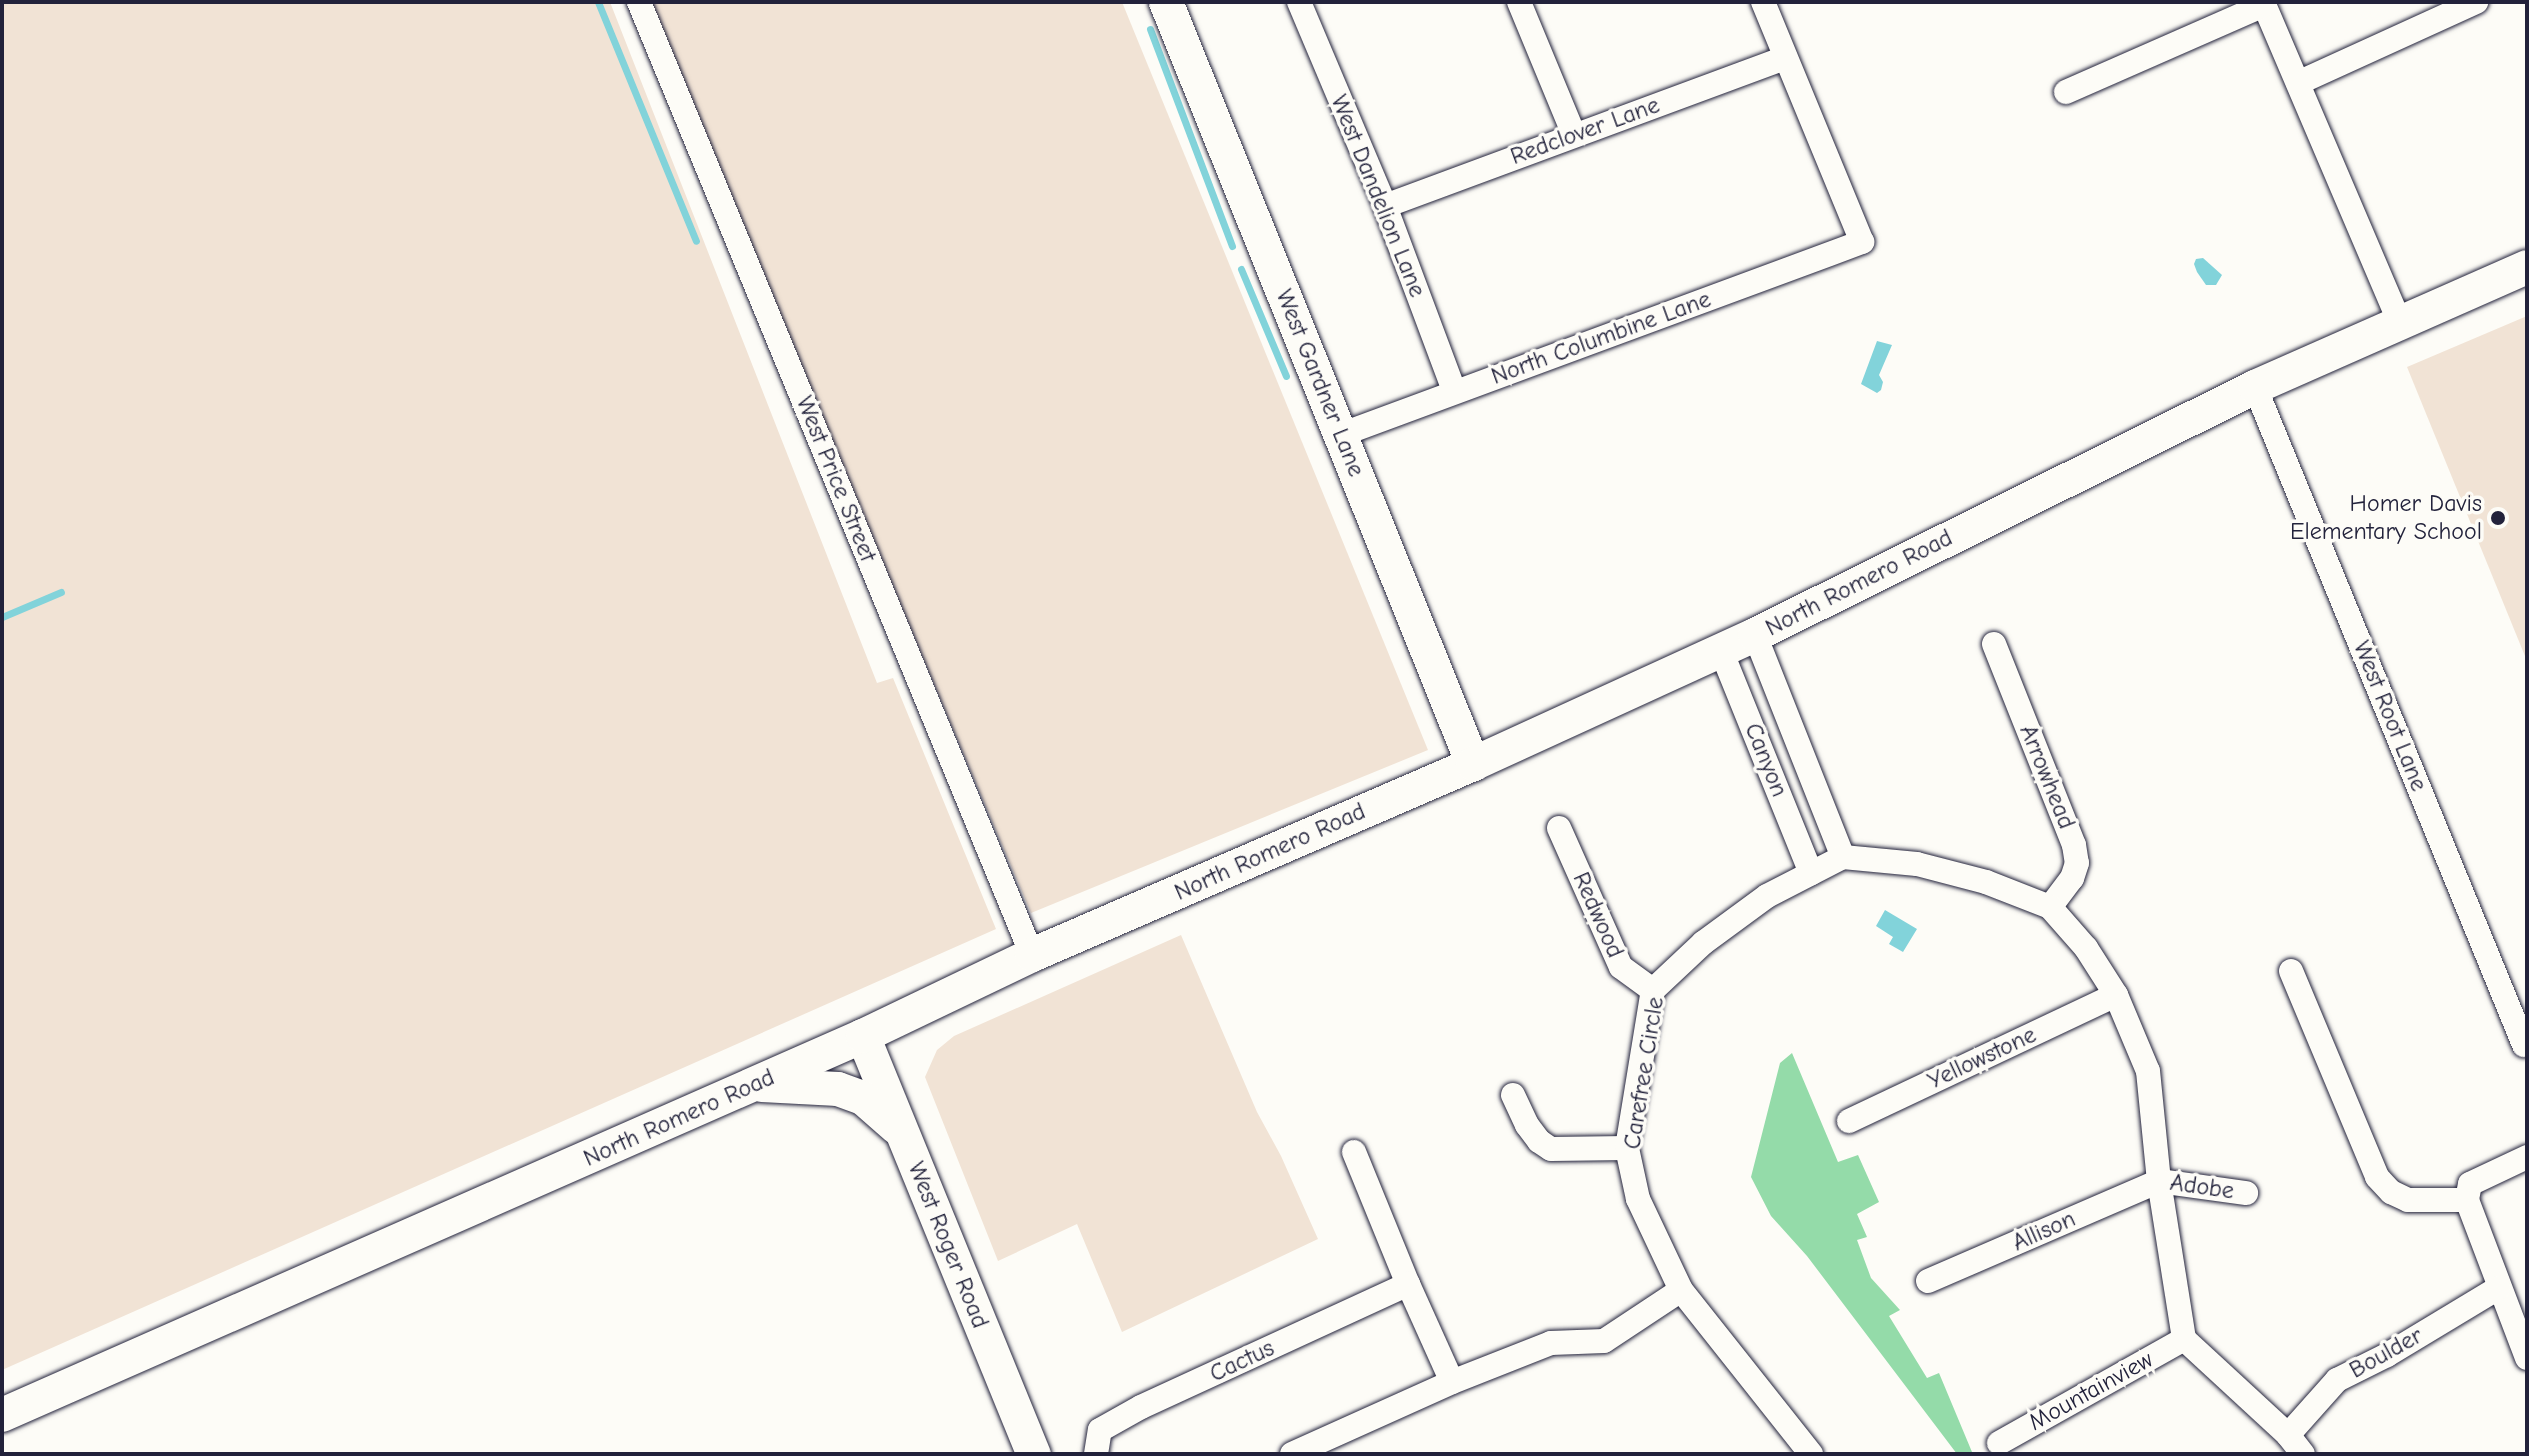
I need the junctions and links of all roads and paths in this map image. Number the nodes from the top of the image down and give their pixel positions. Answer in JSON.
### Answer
{"nodes":[{"id":1,"x":639,"y":2,"type":"edge"},
{"id":2,"x":1166,"y":2,"type":"edge"},
{"id":3,"x":1299,"y":2,"type":"edge"},
{"id":4,"x":1519,"y":2,"type":"edge"},
{"id":5,"x":1763,"y":2,"type":"edge"},
{"id":6,"x":2476,"y":2,"type":"edge"},
{"id":7,"x":2264,"y":4,"type":"edge"},
{"id":8,"x":1786,"y":58,"type":"junction"},
{"id":9,"x":2298,"y":83,"type":"junction"},
{"id":10,"x":2066,"y":92,"type":"dead end"},
{"id":11,"x":1574,"y":135,"type":"junction"},
{"id":12,"x":1385,"y":206,"type":"junction"},
{"id":13,"x":2527,"y":267,"type":"edge"},
{"id":14,"x":2400,"y":323,"type":"junction"},
{"id":15,"x":2255,"y":387,"type":"junction"},
{"id":16,"x":1454,"y":391,"type":"junction"},
{"id":17,"x":1340,"y":435,"type":"junction"},
{"id":18,"x":1755,"y":635,"type":"junction"},
{"id":19,"x":1994,"y":644,"type":"dead end"},
{"id":20,"x":1720,"y":648,"type":"junction"},
{"id":21,"x":1473,"y":764,"type":"junction"},
{"id":22,"x":1559,"y":828,"type":"dead end"},
{"id":23,"x":1843,"y":857,"type":"junction"},
{"id":24,"x":1811,"y":873,"type":"junction"},
{"id":25,"x":2050,"y":907,"type":"junction"},
{"id":26,"x":1032,"y":955,"type":"junction"},
{"id":27,"x":2291,"y":971,"type":"dead end"},
{"id":28,"x":1653,"y":990,"type":"junction"},
{"id":29,"x":2116,"y":995,"type":"junction"},
{"id":30,"x":863,"y":1036,"type":"junction"},
{"id":31,"x":2524,"y":1045,"type":"dead end"},
{"id":32,"x":753,"y":1085,"type":"junction"},
{"id":33,"x":1513,"y":1095,"type":"dead end"},
{"id":34,"x":1849,"y":1121,"type":"dead end"},
{"id":35,"x":903,"y":1134,"type":"junction"},
{"id":36,"x":1627,"y":1148,"type":"junction"},
{"id":37,"x":1354,"y":1152,"type":"dead end"},
{"id":38,"x":2527,"y":1157,"type":"edge"},
{"id":39,"x":2159,"y":1181,"type":"junction"},
{"id":40,"x":2246,"y":1193,"type":"dead end"},
{"id":41,"x":2467,"y":1200,"type":"junction"},
{"id":42,"x":1928,"y":1281,"type":"dead end"},
{"id":43,"x":1408,"y":1284,"type":"junction"},
{"id":44,"x":2498,"y":1288,"type":"junction"},
{"id":45,"x":1681,"y":1290,"type":"junction"},
{"id":46,"x":2184,"y":1339,"type":"junction"},
{"id":47,"x":2527,"y":1358,"type":"edge"},
{"id":48,"x":1452,"y":1382,"type":"junction"},
{"id":49,"x":2,"y":1415,"type":"edge"},
{"id":50,"x":1999,"y":1443,"type":"dead end"},
{"id":51,"x":2296,"y":1444,"type":"edge"},
{"id":52,"x":1801,"y":1451,"type":"edge"},
{"id":53,"x":1028,"y":1452,"type":"edge"},
{"id":54,"x":1096,"y":1454,"type":"edge"},
{"id":55,"x":1292,"y":1454,"type":"edge"}],
"edges":[{"from":1,"to":26,"type":"street","name":"West Price Street"},
{"from":2,"to":17,"type":"street","name":"West Gardner Lane"},
{"from":3,"to":12,"type":"street","name":"West Dandelion Lane"},
{"from":4,"to":11,"type":"street"},
{"from":5,"to":8,"type":"street"},
{"from":6,"to":9,"type":"street"},
{"from":7,"to":9,"type":"street"},
{"from":7,"to":10,"type":"street"},
{"from":8,"to":11,"type":"street","name":"Redclover Lane"},
{"from":8,"to":16,"type":"street","name":"North Columbine Lane"},
{"from":9,"to":14,"type":"street"},
{"from":11,"to":12,"type":"street","name":"Redclover Lane"},
{"from":12,"to":16,"type":"street","name":"West Dandelion Lane"},
{"from":13,"to":14,"type":"street","name":"North Romero Road"},
{"from":14,"to":15,"type":"street","name":"North Romero Road"},
{"from":15,"to":18,"type":"street","name":"North Romero Road"},
{"from":15,"to":31,"type":"street","name":"West Root Lane"},
{"from":16,"to":17,"type":"street","name":"North Columbine Lane"},
{"from":17,"to":21,"type":"street","name":"West Gardner Lane"},
{"from":18,"to":20,"type":"street","name":"North Romero Road"},
{"from":18,"to":23,"type":"street","name":"Canyon"},
{"from":19,"to":25,"type":"street","name":"Arrowhead"},
{"from":20,"to":21,"type":"street","name":"North Romero Road"},
{"from":20,"to":24,"type":"street","name":"Canyon"},
{"from":21,"to":26,"type":"street","name":"North Romero Road"},
{"from":22,"to":28,"type":"street","name":"Redwood"},
{"from":23,"to":24,"type":"street","name":"Carefree Circle"},
{"from":23,"to":25,"type":"street"},
{"from":24,"to":28,"type":"street","name":"Carefree Circle"},
{"from":25,"to":29,"type":"street"},
{"from":26,"to":30,"type":"street","name":"North Romero Road"},
{"from":27,"to":41,"type":"street"},
{"from":28,"to":36,"type":"street","name":"Carefree Circle"},
{"from":29,"to":34,"type":"street","name":"Yellowstone"},
{"from":29,"to":39,"type":"street"},
{"from":30,"to":32,"type":"street","name":"North Romero Road"},
{"from":30,"to":35,"type":"street","name":"West Roger Road"},
{"from":32,"to":35,"type":"street"},
{"from":32,"to":49,"type":"street","name":"North Romero Road"},
{"from":33,"to":36,"type":"street"},
{"from":35,"to":53,"type":"street","name":"West Roger Road"},
{"from":36,"to":45,"type":"street","name":"Carefree Circle"},
{"from":37,"to":43,"type":"street"},
{"from":38,"to":41,"type":"street"},
{"from":39,"to":40,"type":"street","name":"Adobe"},
{"from":39,"to":42,"type":"street","name":"Allison"},
{"from":39,"to":46,"type":"street"},
{"from":41,"to":44,"type":"street"},
{"from":43,"to":48,"type":"street"},
{"from":43,"to":54,"type":"street","name":"Cactus"},
{"from":44,"to":47,"type":"street"},
{"from":44,"to":51,"type":"street","name":"Boulder"},
{"from":45,"to":48,"type":"street"},
{"from":45,"to":52,"type":"street","name":"Carefree Circle"},
{"from":46,"to":50,"type":"street","name":"Mountainview"},
{"from":46,"to":51,"type":"street"},
{"from":48,"to":55,"type":"street"}]}
